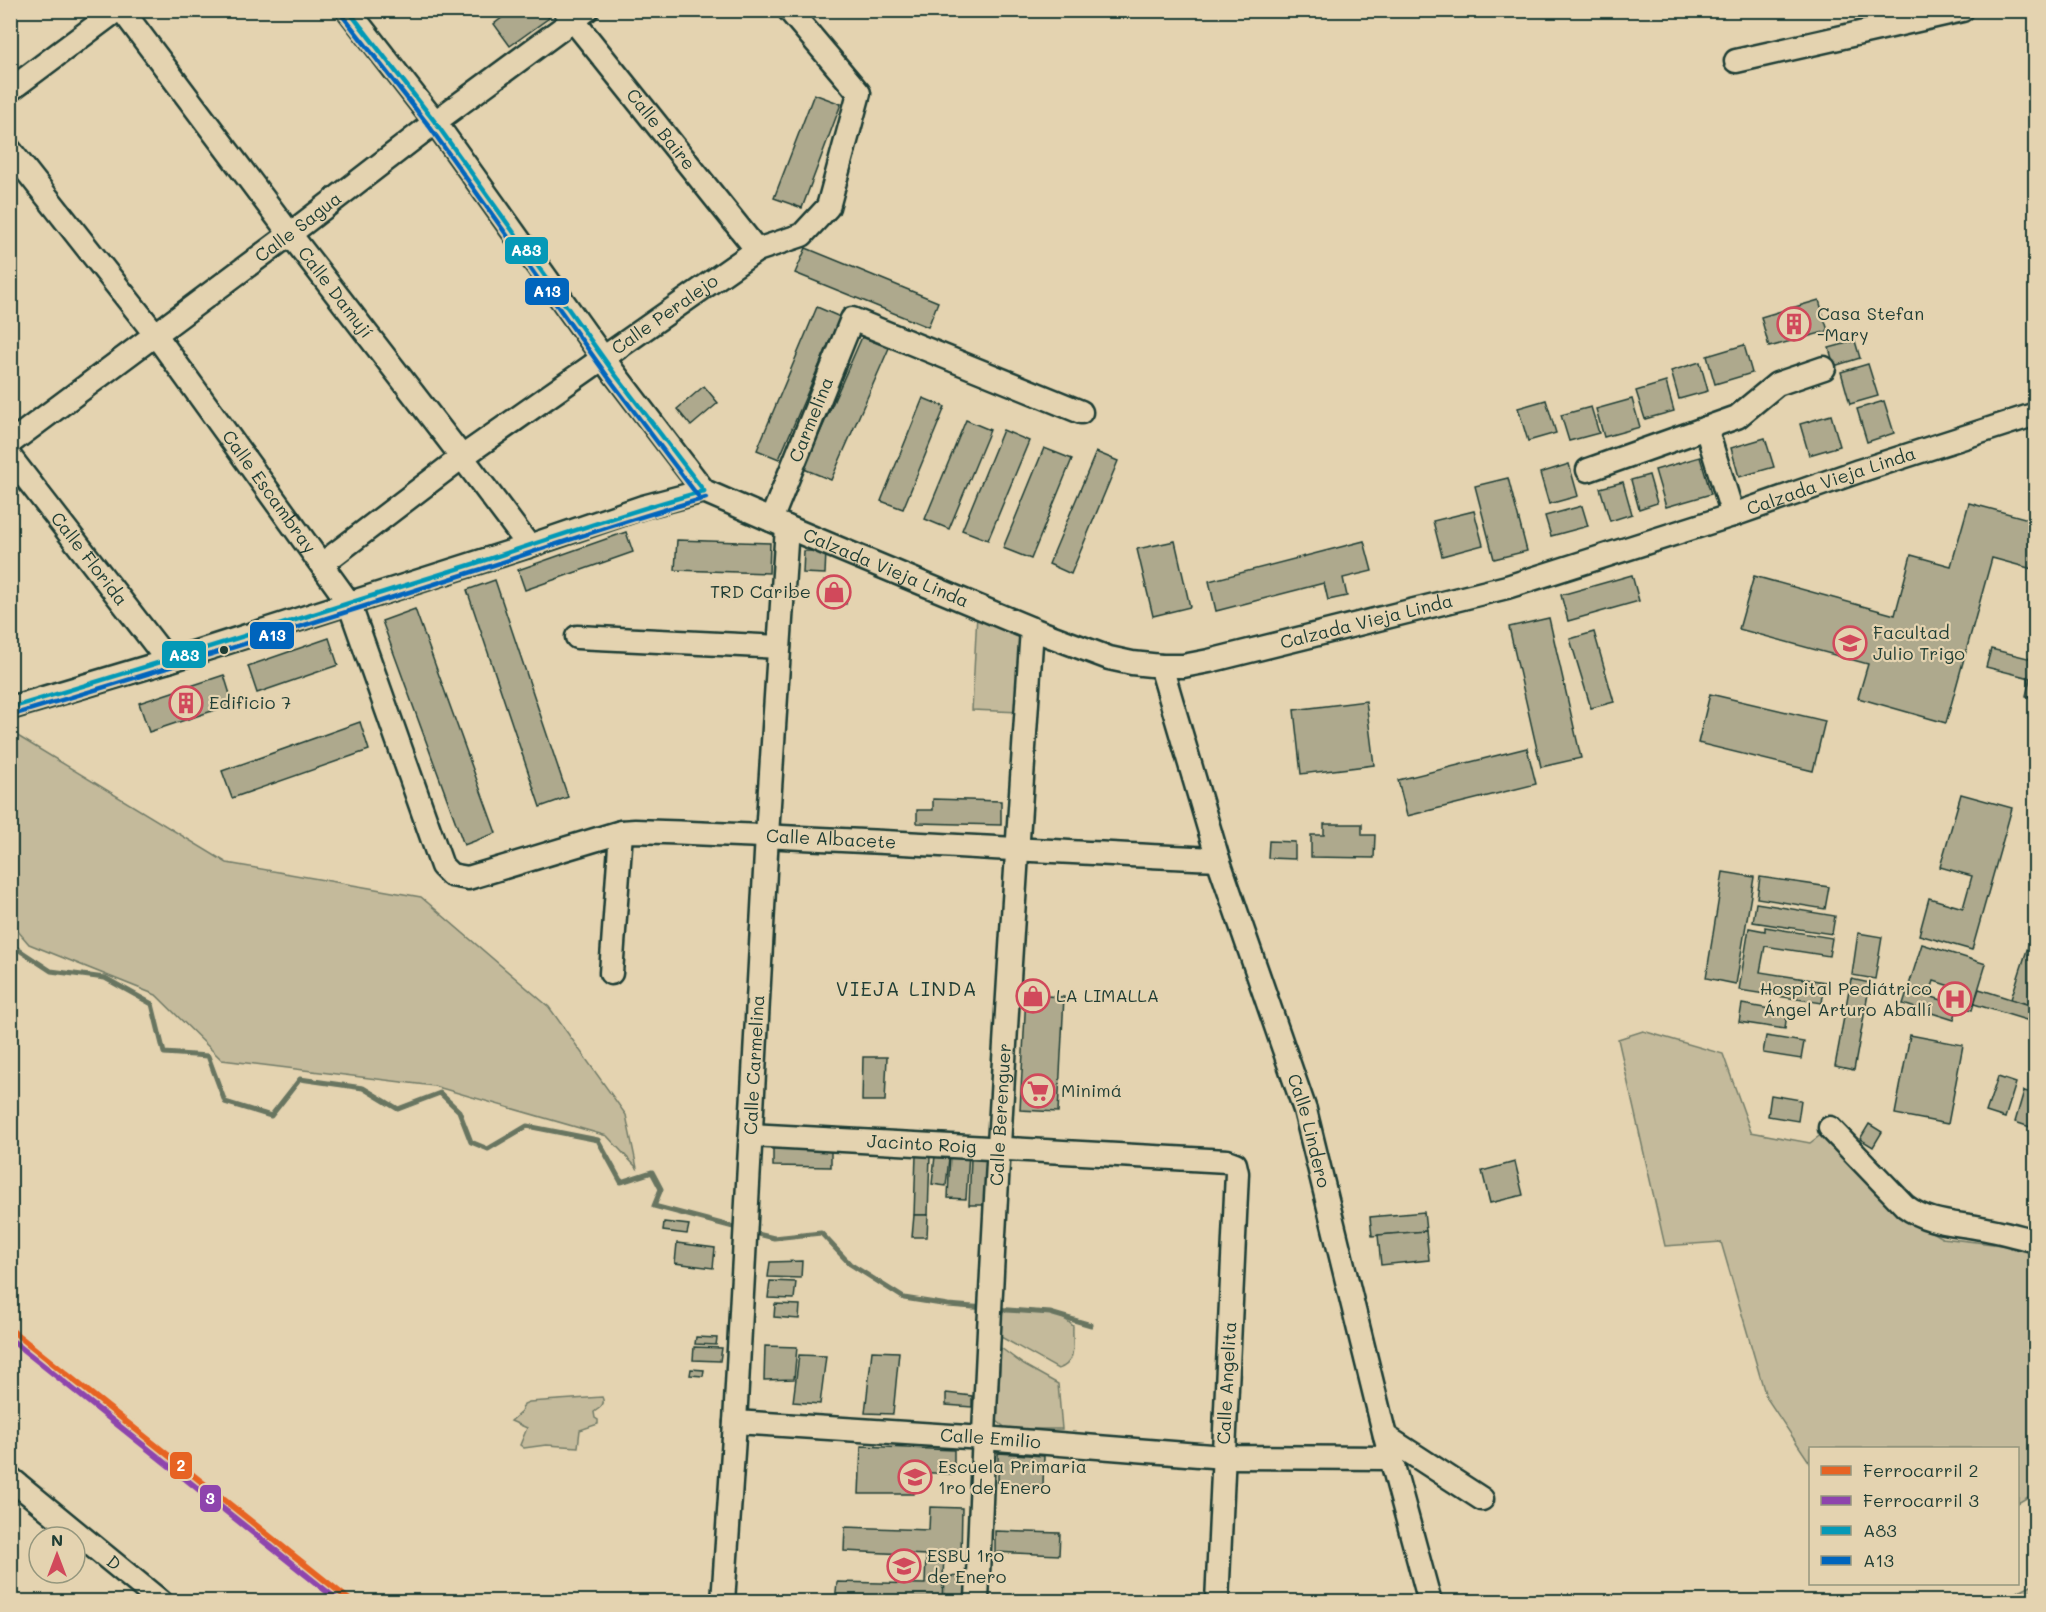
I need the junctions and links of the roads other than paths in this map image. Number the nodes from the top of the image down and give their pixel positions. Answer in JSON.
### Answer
{"nodes":[{"id":1,"x":120,"y":10,"type":"edge"},
{"id":2,"x":348,"y":10,"type":"edge"},
{"id":3,"x":789,"y":10,"type":"edge"},
{"id":4,"x":1962,"y":10,"type":"edge"},
{"id":5,"x":575,"y":14,"type":"edge"},
{"id":6,"x":1736,"y":61,"type":"dead end"},
{"id":7,"x":10,"y":90,"type":"edge"},
{"id":8,"x":435,"y":122,"type":"junction"},
{"id":9,"x":10,"y":150,"type":"edge"},
{"id":10,"x":290,"y":234,"type":"junction"},
{"id":11,"x":757,"y":250,"type":"junction"},
{"id":12,"x":155,"y":334,"type":"junction"},
{"id":13,"x":603,"y":357,"type":"junction"},
{"id":14,"x":1824,"y":368,"type":"dead end"},
{"id":15,"x":1080,"y":412,"type":"dead end"},
{"id":16,"x":2036,"y":414,"type":"edge"},
{"id":17,"x":1706,"y":428,"type":"junction"},
{"id":18,"x":10,"y":443,"type":"edge"},
{"id":19,"x":462,"y":456,"type":"junction"},
{"id":20,"x":10,"y":457,"type":"edge"},
{"id":21,"x":1588,"y":470,"type":"dead end"},
{"id":22,"x":704,"y":490,"type":"junction"},
{"id":23,"x":1733,"y":515,"type":"junction"},
{"id":24,"x":779,"y":524,"type":"junction"},
{"id":25,"x":529,"y":546,"type":"junction"},
{"id":26,"x":322,"y":564,"type":"junction"},
{"id":27,"x":349,"y":603,"type":"junction"},
{"id":28,"x":1032,"y":628,"type":"junction"},
{"id":29,"x":577,"y":636,"type":"dead end"},
{"id":30,"x":779,"y":647,"type":"junction"},
{"id":31,"x":168,"y":661,"type":"junction"},
{"id":32,"x":1161,"y":666,"type":"junction"},
{"id":33,"x":10,"y":708,"type":"edge"},
{"id":34,"x":621,"y":832,"type":"junction"},
{"id":35,"x":767,"y":835,"type":"junction"},
{"id":36,"x":1017,"y":850,"type":"junction"},
{"id":37,"x":1218,"y":859,"type":"junction"},
{"id":38,"x":451,"y":875,"type":"joint"},
{"id":39,"x":611,"y":973,"type":"dead end"},
{"id":40,"x":1830,"y":1128,"type":"dead end"},
{"id":41,"x":751,"y":1135,"type":"junction"},
{"id":42,"x":1000,"y":1148,"type":"junction"},
{"id":43,"x":1235,"y":1164,"type":"joint"},
{"id":44,"x":2036,"y":1241,"type":"edge"},
{"id":45,"x":735,"y":1422,"type":"junction"},
{"id":46,"x":983,"y":1438,"type":"junction"},
{"id":47,"x":1388,"y":1447,"type":"junction"},
{"id":48,"x":1224,"y":1457,"type":"junction"},
{"id":49,"x":10,"y":1478,"type":"edge"},
{"id":50,"x":1482,"y":1499,"type":"dead end"},
{"id":51,"x":161,"y":1602,"type":"edge"},
{"id":52,"x":723,"y":1602,"type":"edge"},
{"id":53,"x":977,"y":1602,"type":"edge"},
{"id":54,"x":1217,"y":1602,"type":"edge"},
{"id":55,"x":1430,"y":1602,"type":"edge"}],
"edges":[{"from":1,"to":7,"type":"street"},
{"from":1,"to":10,"type":"street","name":"Calle Damují"},
{"from":2,"to":8,"type":"street"},
{"from":3,"to":11,"type":"street","name":"Calle Peralejo"},
{"from":4,"to":6,"type":"street"},
{"from":5,"to":8,"type":"street","name":"Calle Sagua"},
{"from":5,"to":11,"type":"street","name":"Calle Baire"},
{"from":8,"to":10,"type":"street","name":"Calle Sagua"},
{"from":8,"to":13,"type":"street"},
{"from":9,"to":12,"type":"street","name":"Calle Escambray"},
{"from":10,"to":12,"type":"street","name":"Calle Sagua"},
{"from":10,"to":19,"type":"street","name":"Calle Damují"},
{"from":11,"to":13,"type":"street","name":"Calle Peralejo"},
{"from":12,"to":18,"type":"street","name":"Calle Sagua"},
{"from":12,"to":26,"type":"street","name":"Calle Escambray"},
{"from":13,"to":19,"type":"street","name":"Calle Peralejo"},
{"from":13,"to":22,"type":"street"},
{"from":14,"to":17,"type":"street"},
{"from":15,"to":24,"type":"street","name":"Carmelina"},
{"from":16,"to":23,"type":"street","name":"Calzada Vieja Linda"},
{"from":17,"to":21,"type":"street"},
{"from":17,"to":23,"type":"street"},
{"from":19,"to":25,"type":"street","name":"Calle Damují"},
{"from":19,"to":26,"type":"street","name":"Calle Peralejo"},
{"from":20,"to":31,"type":"street","name":"Calle Florida"},
{"from":22,"to":24,"type":"street","name":"Calzada Vieja Linda"},
{"from":22,"to":25,"type":"street"},
{"from":23,"to":32,"type":"street","name":"Calzada Vieja Linda"},
{"from":24,"to":28,"type":"street","name":"Calzada Vieja Linda"},
{"from":24,"to":30,"type":"street","name":"Calle Carmelina"},
{"from":25,"to":27,"type":"street"},
{"from":26,"to":27,"type":"street","name":"Calle Escambray"},
{"from":27,"to":31,"type":"street"},
{"from":27,"to":38,"type":"street","name":"Calle Escambray"},
{"from":28,"to":32,"type":"street","name":"Calzada Vieja Linda"},
{"from":28,"to":36,"type":"street","name":"Calle Berenguer"},
{"from":29,"to":30,"type":"street"},
{"from":30,"to":35,"type":"street","name":"Calle Carmelina"},
{"from":31,"to":33,"type":"street"},
{"from":32,"to":37,"type":"street","name":"Calle Lindero"},
{"from":34,"to":35,"type":"street","name":"Calle Albacete"},
{"from":34,"to":38,"type":"street","name":"Calle Albacete"},
{"from":34,"to":39,"type":"street"},
{"from":35,"to":36,"type":"street","name":"Calle Albacete"},
{"from":35,"to":41,"type":"street","name":"Calle Carmelina"},
{"from":36,"to":37,"type":"street","name":"Calle Albacete"},
{"from":36,"to":42,"type":"street","name":"Calle Berenguer"},
{"from":37,"to":47,"type":"street","name":"Calle Lindero"},
{"from":40,"to":44,"type":"street"},
{"from":41,"to":42,"type":"street","name":"Jacinto Roig"},
{"from":41,"to":45,"type":"street","name":"Calle Carmelina"},
{"from":42,"to":43,"type":"street","name":"Jacinto Roig"},
{"from":42,"to":46,"type":"street","name":"Calle Berenguer"},
{"from":43,"to":48,"type":"street","name":"Calle Angelita"},
{"from":45,"to":46,"type":"street","name":"Calle Emilio"},
{"from":45,"to":52,"type":"street","name":"Calle Carmelina"},
{"from":46,"to":48,"type":"street","name":"Calle Emilio"},
{"from":46,"to":53,"type":"street","name":"Calle Berenguer"},
{"from":47,"to":48,"type":"street","name":"Calle Emilio"},
{"from":47,"to":50,"type":"street"},
{"from":47,"to":55,"type":"street","name":"Calle Lindero"},
{"from":48,"to":54,"type":"street","name":"Calle Angelita"},
{"from":49,"to":51,"type":"street","name":"D"}]}
